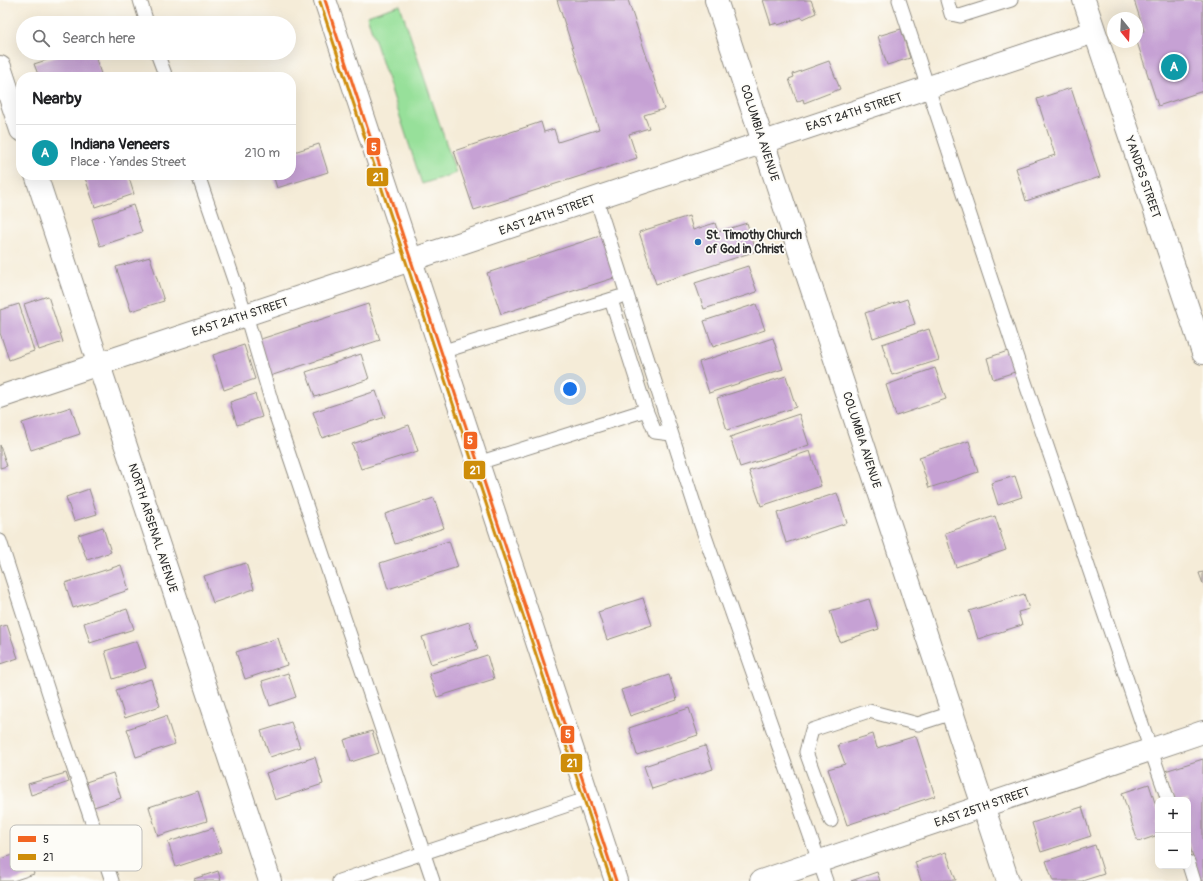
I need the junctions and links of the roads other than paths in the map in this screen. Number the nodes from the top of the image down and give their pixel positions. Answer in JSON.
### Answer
{"nodes":[{"id":1,"x":140,"y":0,"type":"edge"},
{"id":2,"x":325,"y":0,"type":"edge"},
{"id":3,"x":716,"y":0,"type":"edge"},
{"id":4,"x":898,"y":0,"type":"edge"},
{"id":5,"x":947,"y":0,"type":"edge"},
{"id":6,"x":1011,"y":0,"type":"edge"},
{"id":7,"x":1084,"y":0,"type":"edge"},
{"id":8,"x":145,"y":16,"type":"edge"},
{"id":9,"x":1094,"y":32,"type":"junction"},
{"id":10,"x":160,"y":60,"type":"edge"},
{"id":11,"x":0,"y":67,"type":"edge"},
{"id":12,"x":164,"y":72,"type":"edge"},
{"id":13,"x":927,"y":88,"type":"junction"},
{"id":14,"x":16,"y":115,"type":"edge"},
{"id":15,"x":764,"y":142,"type":"junction"},
{"id":16,"x":38,"y":180,"type":"edge"},
{"id":17,"x":200,"y":180,"type":"edge"},
{"id":18,"x":596,"y":198,"type":"junction"},
{"id":19,"x":411,"y":260,"type":"junction"},
{"id":20,"x":627,"y":295,"type":"junction"},
{"id":21,"x":611,"y":300,"type":"junction"},
{"id":22,"x":246,"y":315,"type":"junction"},
{"id":23,"x":441,"y":352,"type":"junction"},
{"id":24,"x":1203,"y":353,"type":"edge"},
{"id":25,"x":99,"y":364,"type":"junction"},
{"id":26,"x":0,"y":397,"type":"edge"},
{"id":27,"x":646,"y":410,"type":"junction"},
{"id":28,"x":671,"y":434,"type":"junction"},
{"id":29,"x":478,"y":463,"type":"junction"},
{"id":30,"x":0,"y":541,"type":"edge"},
{"id":31,"x":952,"y":714,"type":"junction"},
{"id":32,"x":1203,"y":732,"type":"edge"},
{"id":33,"x":1151,"y":750,"type":"junction"},
{"id":34,"x":1167,"y":797,"type":"edge"},
{"id":35,"x":589,"y":798,"type":"junction"},
{"id":36,"x":983,"y":808,"type":"junction"},
{"id":37,"x":831,"y":821,"type":"dead end"},
{"id":38,"x":93,"y":825,"type":"edge"},
{"id":39,"x":424,"y":854,"type":"junction"},
{"id":40,"x":1190,"y":869,"type":"edge"},
{"id":41,"x":109,"y":871,"type":"edge"},
{"id":42,"x":822,"y":871,"type":"edge"},
{"id":43,"x":112,"y":881,"type":"edge"},
{"id":44,"x":270,"y":881,"type":"edge"},
{"id":45,"x":339,"y":881,"type":"edge"},
{"id":46,"x":433,"y":881,"type":"edge"},
{"id":47,"x":616,"y":881,"type":"edge"},
{"id":48,"x":761,"y":881,"type":"edge"},
{"id":49,"x":1008,"y":881,"type":"edge"},
{"id":50,"x":1194,"y":881,"type":"edge"}],
"edges":[{"from":1,"to":8,"type":"lane"},
{"from":2,"to":19,"type":"street"},
{"from":3,"to":15,"type":"street","name":"COLUMBIA AVENUE"},
{"from":4,"to":13,"type":"lane"},
{"from":5,"to":6,"type":"lane"},
{"from":7,"to":9,"type":"street","name":"YANDES STREET"},
{"from":9,"to":13,"type":"street","name":"EAST 24TH STREET"},
{"from":9,"to":24,"type":"street","name":"YANDES STREET"},
{"from":10,"to":12,"type":"lane"},
{"from":11,"to":14,"type":"street"},
{"from":13,"to":15,"type":"street","name":"EAST 24TH STREET"},
{"from":13,"to":33,"type":"lane"},
{"from":15,"to":18,"type":"street","name":"EAST 24TH STREET"},
{"from":15,"to":31,"type":"street","name":"COLUMBIA AVENUE"},
{"from":16,"to":25,"type":"street","name":"NORTH ARSENAL AVENUE"},
{"from":17,"to":22,"type":"lane"},
{"from":18,"to":19,"type":"street","name":"EAST 24TH STREET"},
{"from":18,"to":20,"type":"lane"},
{"from":19,"to":22,"type":"street","name":"EAST 24TH STREET"},
{"from":19,"to":23,"type":"street"},
{"from":20,"to":21,"type":"lane"},
{"from":20,"to":28,"type":"lane"},
{"from":21,"to":23,"type":"lane"},
{"from":21,"to":27,"type":"lane"},
{"from":22,"to":25,"type":"street","name":"EAST 24TH STREET"},
{"from":22,"to":39,"type":"lane"},
{"from":23,"to":29,"type":"street"},
{"from":25,"to":26,"type":"street","name":"EAST 24TH STREET"},
{"from":25,"to":44,"type":"street","name":"NORTH ARSENAL AVENUE"},
{"from":27,"to":28,"type":"lane"},
{"from":27,"to":29,"type":"lane"},
{"from":28,"to":42,"type":"lane"},
{"from":29,"to":35,"type":"street"},
{"from":30,"to":38,"type":"lane"},
{"from":31,"to":36,"type":"street","name":"COLUMBIA AVENUE"},
{"from":31,"to":37,"type":"lane"},
{"from":32,"to":33,"type":"street","name":"EAST 25TH STREET"},
{"from":33,"to":34,"type":"lane"},
{"from":33,"to":36,"type":"street","name":"EAST 25TH STREET"},
{"from":35,"to":39,"type":"lane"},
{"from":35,"to":47,"type":"street"},
{"from":36,"to":42,"type":"street","name":"EAST 25TH STREET"},
{"from":36,"to":49,"type":"street","name":"COLUMBIA AVENUE"},
{"from":39,"to":45,"type":"lane"},
{"from":39,"to":46,"type":"lane"},
{"from":40,"to":50,"type":"lane"},
{"from":41,"to":43,"type":"lane"},
{"from":42,"to":48,"type":"street","name":"EAST 25TH STREET"}]}
